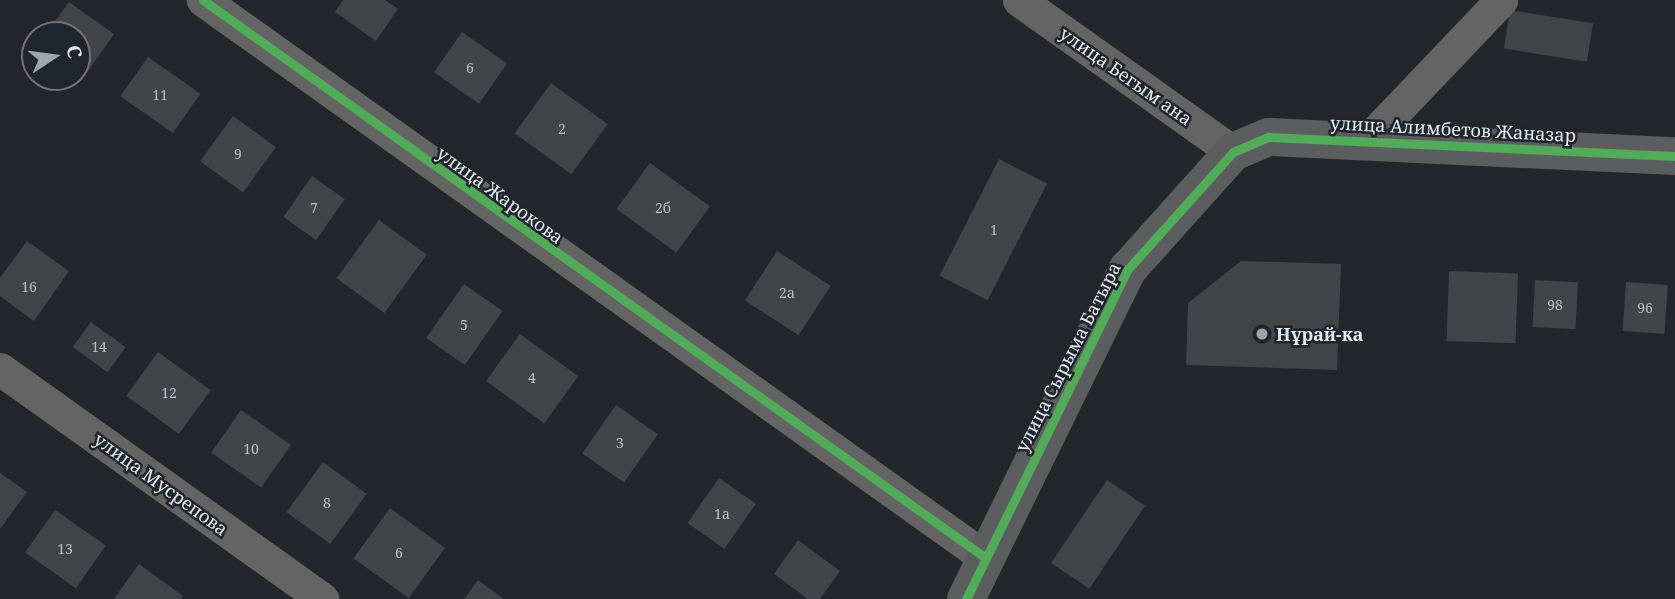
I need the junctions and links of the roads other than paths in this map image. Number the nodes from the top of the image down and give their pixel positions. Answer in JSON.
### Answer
{"nodes":[{"id":1,"x":203,"y":0,"type":"edge"},
{"id":2,"x":1019,"y":0,"type":"edge"},
{"id":3,"x":1501,"y":0,"type":"edge"},
{"id":4,"x":1366,"y":142,"type":"junction"},
{"id":5,"x":1233,"y":152,"type":"junction"},
{"id":6,"x":1675,"y":156,"type":"edge"},
{"id":7,"x":0,"y":369,"type":"edge"},
{"id":8,"x":986,"y":558,"type":"junction"},
{"id":9,"x":322,"y":599,"type":"edge"},
{"id":10,"x":966,"y":599,"type":"edge"}],
"edges":[{"from":1,"to":8,"type":"street","name":"улица Жарокова"},
{"from":2,"to":5,"type":"street","name":"улица Бегым ана"},
{"from":3,"to":4,"type":"street"},
{"from":4,"to":5,"type":"street","name":"улица Алимбетов Жаназар"},
{"from":4,"to":6,"type":"street","name":"улица Алимбетов Жаназар"},
{"from":5,"to":8,"type":"street","name":"улица Сырыма Батыра"},
{"from":7,"to":9,"type":"street","name":"улица Мусрепова"},
{"from":8,"to":10,"type":"street","name":"улица Сырыма Батыра"}]}
